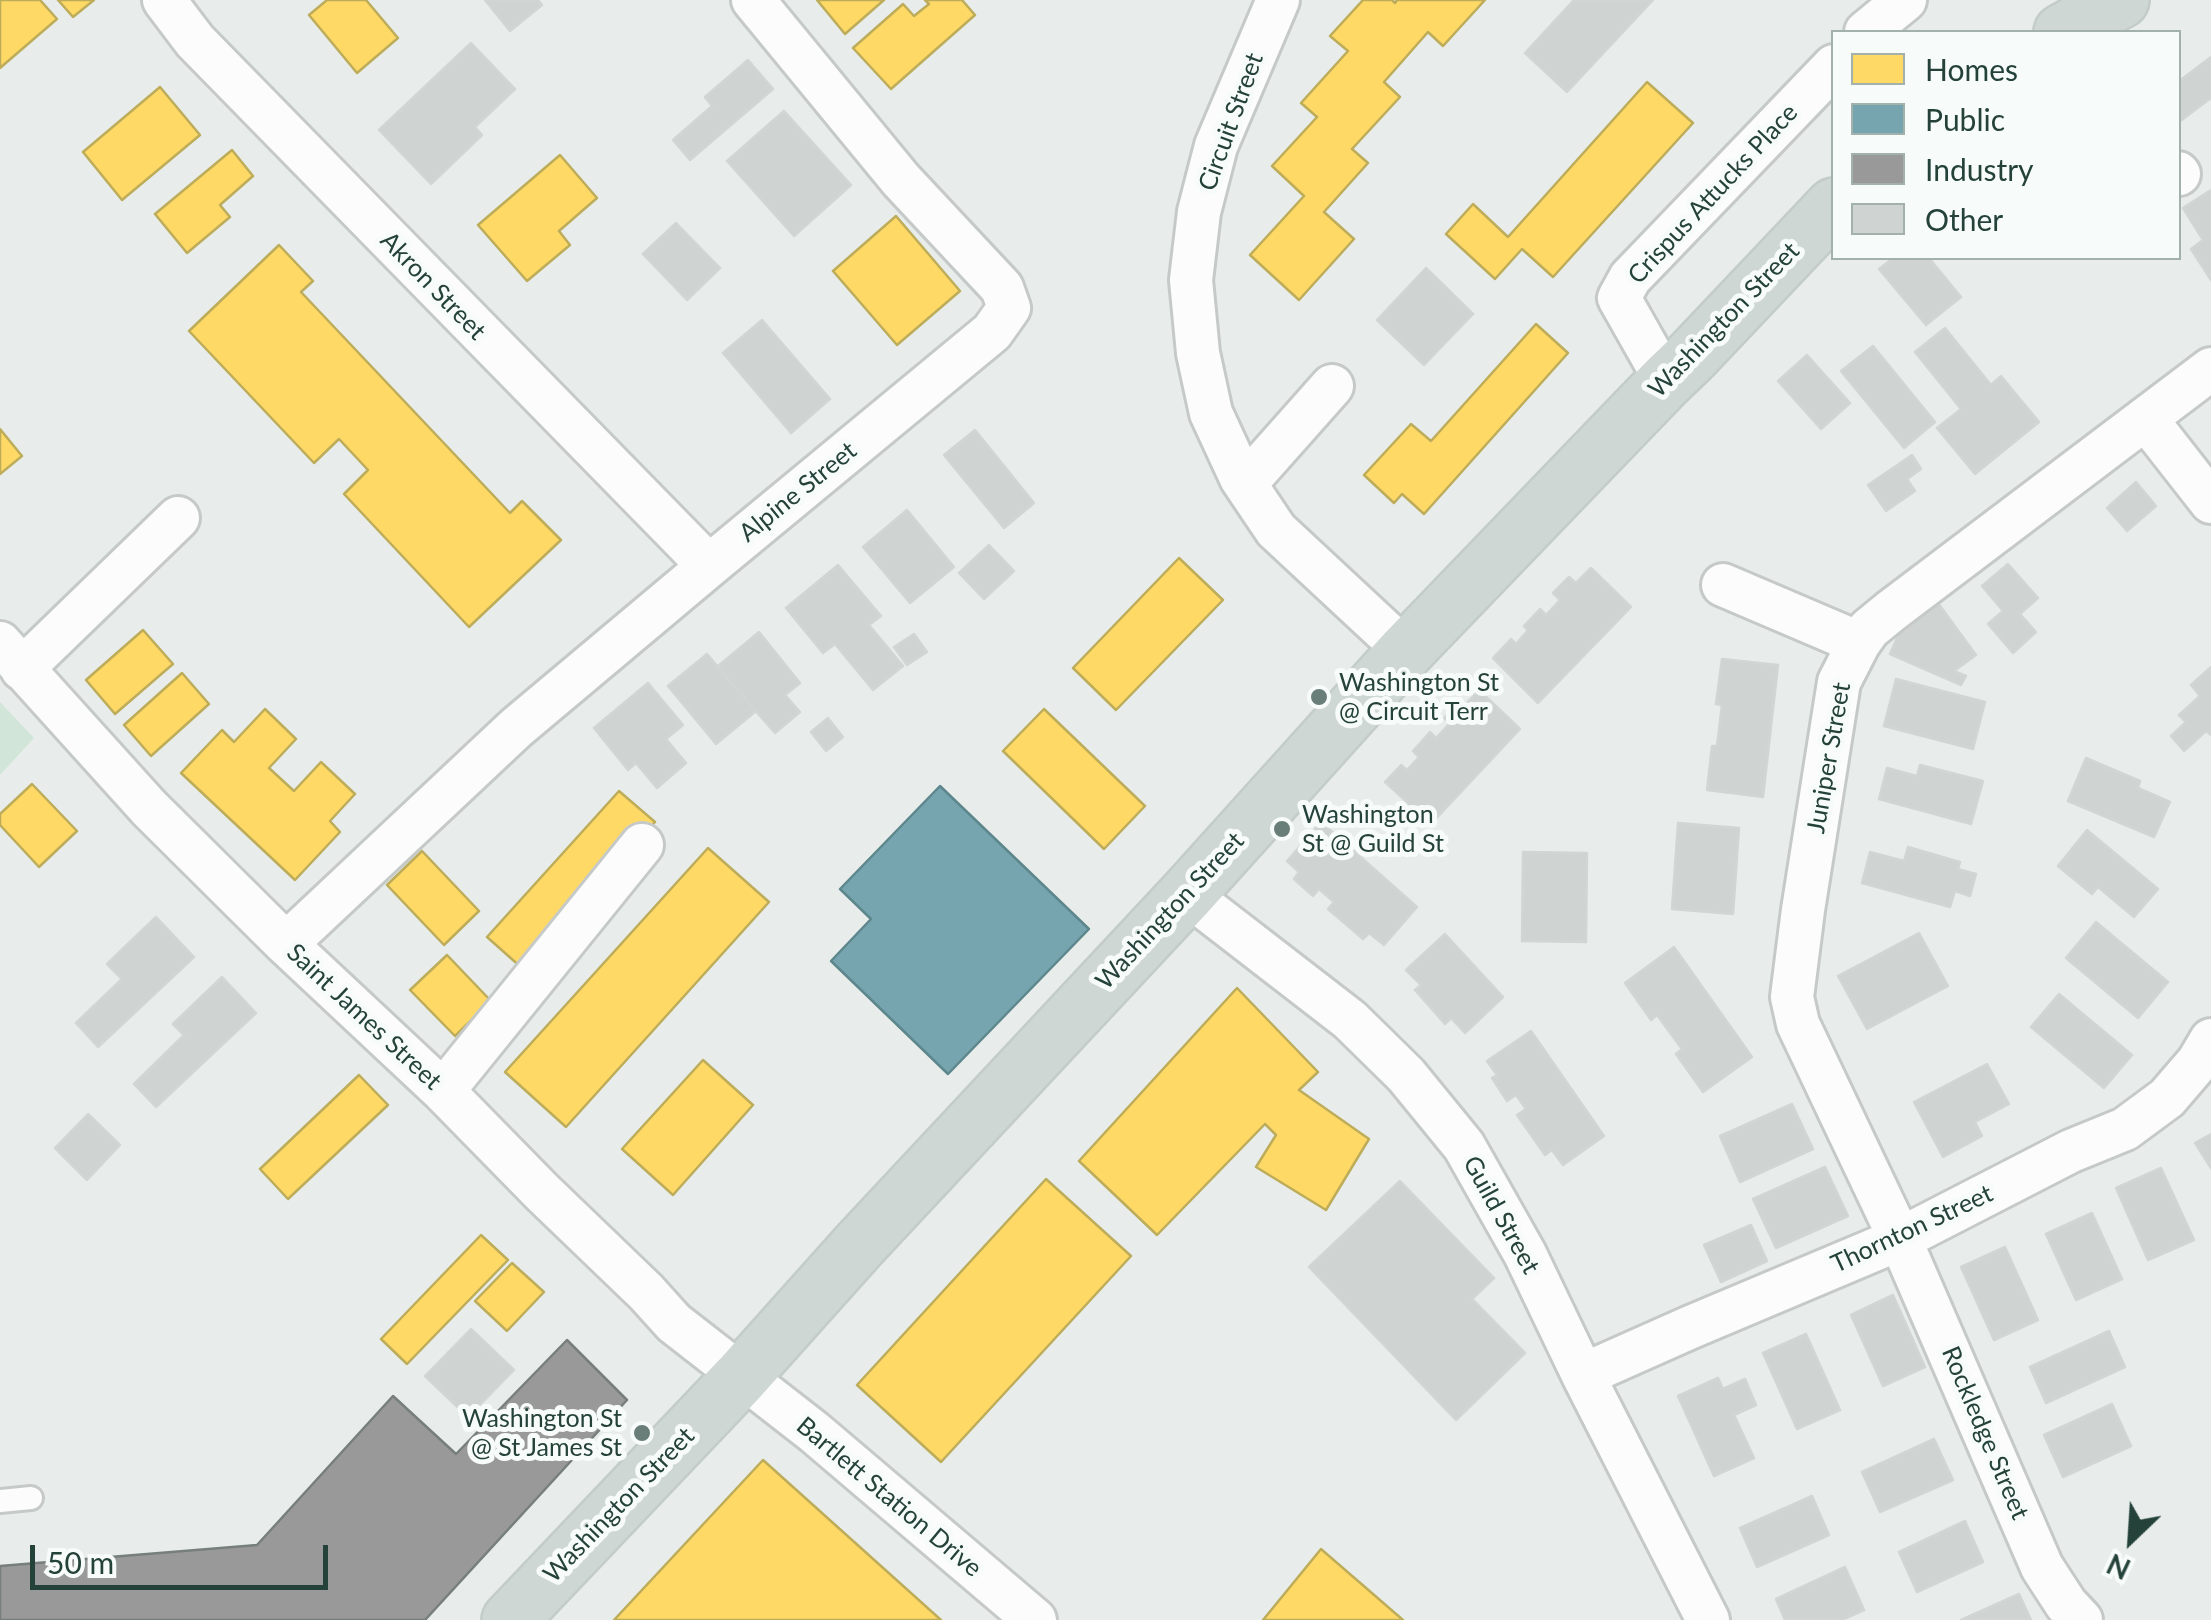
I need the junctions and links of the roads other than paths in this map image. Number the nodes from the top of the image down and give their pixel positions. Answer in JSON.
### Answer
{"nodes":[{"id":1,"x":164,"y":0,"type":"edge"},
{"id":2,"x":753,"y":0,"type":"edge"},
{"id":3,"x":1278,"y":0,"type":"edge"},
{"id":4,"x":1905,"y":0,"type":"edge"},
{"id":5,"x":1868,"y":30,"type":"edge"},
{"id":6,"x":1831,"y":69,"type":"edge"},
{"id":7,"x":1831,"y":209,"type":"edge"},
{"id":8,"x":2211,"y":369,"type":"edge"},
{"id":9,"x":1666,"y":381,"type":"junction"},
{"id":10,"x":1332,"y":386,"type":"dead end"},
{"id":11,"x":2146,"y":419,"type":"junction"},
{"id":12,"x":1245,"y":484,"type":"junction"},
{"id":13,"x":2211,"y":502,"type":"edge"},
{"id":14,"x":178,"y":518,"type":"dead end"},
{"id":15,"x":708,"y":566,"type":"junction"},
{"id":16,"x":1723,"y":585,"type":"dead end"},
{"id":17,"x":1859,"y":643,"type":"junction"},
{"id":18,"x":1406,"y":650,"type":"junction"},
{"id":19,"x":11,"y":656,"type":"edge"},
{"id":20,"x":642,"y":846,"type":"dead end"},
{"id":21,"x":1187,"y":894,"type":"junction"},
{"id":22,"x":286,"y":944,"type":"junction"},
{"id":23,"x":2211,"y":1040,"type":"edge"},
{"id":24,"x":444,"y":1092,"type":"junction"},
{"id":25,"x":1900,"y":1238,"type":"junction"},
{"id":26,"x":741,"y":1376,"type":"junction"},
{"id":27,"x":1583,"y":1376,"type":"junction"},
{"id":28,"x":31,"y":1498,"type":"dead end"},
{"id":29,"x":0,"y":1501,"type":"edge"},
{"id":30,"x":510,"y":1620,"type":"edge"},
{"id":31,"x":1035,"y":1620,"type":"edge"},
{"id":32,"x":1708,"y":1620,"type":"edge"},
{"id":33,"x":2081,"y":1620,"type":"edge"}],
"edges":[{"from":1,"to":15,"type":"street","name":"Akron Street"},
{"from":2,"to":15,"type":"street","name":"Alpine Street"},
{"from":3,"to":12,"type":"street","name":"Circuit Street"},
{"from":4,"to":5,"type":"street"},
{"from":6,"to":9,"type":"street","name":"Crispus Attucks Place"},
{"from":7,"to":9,"type":"main road","name":"Washington Street"},
{"from":8,"to":11,"type":"street","name":"Juniper Street"},
{"from":9,"to":18,"type":"main road","name":"Washington Street"},
{"from":10,"to":12,"type":"street"},
{"from":11,"to":13,"type":"street"},
{"from":11,"to":17,"type":"street","name":"Juniper Street"},
{"from":12,"to":18,"type":"street","name":"Circuit Street"},
{"from":14,"to":19,"type":"street"},
{"from":15,"to":22,"type":"street","name":"Alpine Street"},
{"from":16,"to":17,"type":"street"},
{"from":17,"to":25,"type":"street","name":"Juniper Street"},
{"from":18,"to":21,"type":"main road","name":"Washington Street"},
{"from":19,"to":22,"type":"street","name":"Saint James Street"},
{"from":20,"to":24,"type":"street"},
{"from":21,"to":26,"type":"main road","name":"Washington Street"},
{"from":21,"to":27,"type":"street","name":"Guild Street"},
{"from":22,"to":24,"type":"street","name":"Saint James Street"},
{"from":23,"to":25,"type":"street","name":"Thornton Street"},
{"from":24,"to":26,"type":"street","name":"Saint James Street"},
{"from":25,"to":27,"type":"street","name":"Thornton Street"},
{"from":25,"to":33,"type":"street","name":"Rockledge Street"},
{"from":26,"to":30,"type":"main road","name":"Washington Street"},
{"from":26,"to":31,"type":"street","name":"Bartlett Station Drive"},
{"from":27,"to":32,"type":"street","name":"Guild Street"},
{"from":28,"to":29,"type":"lane"}]}
